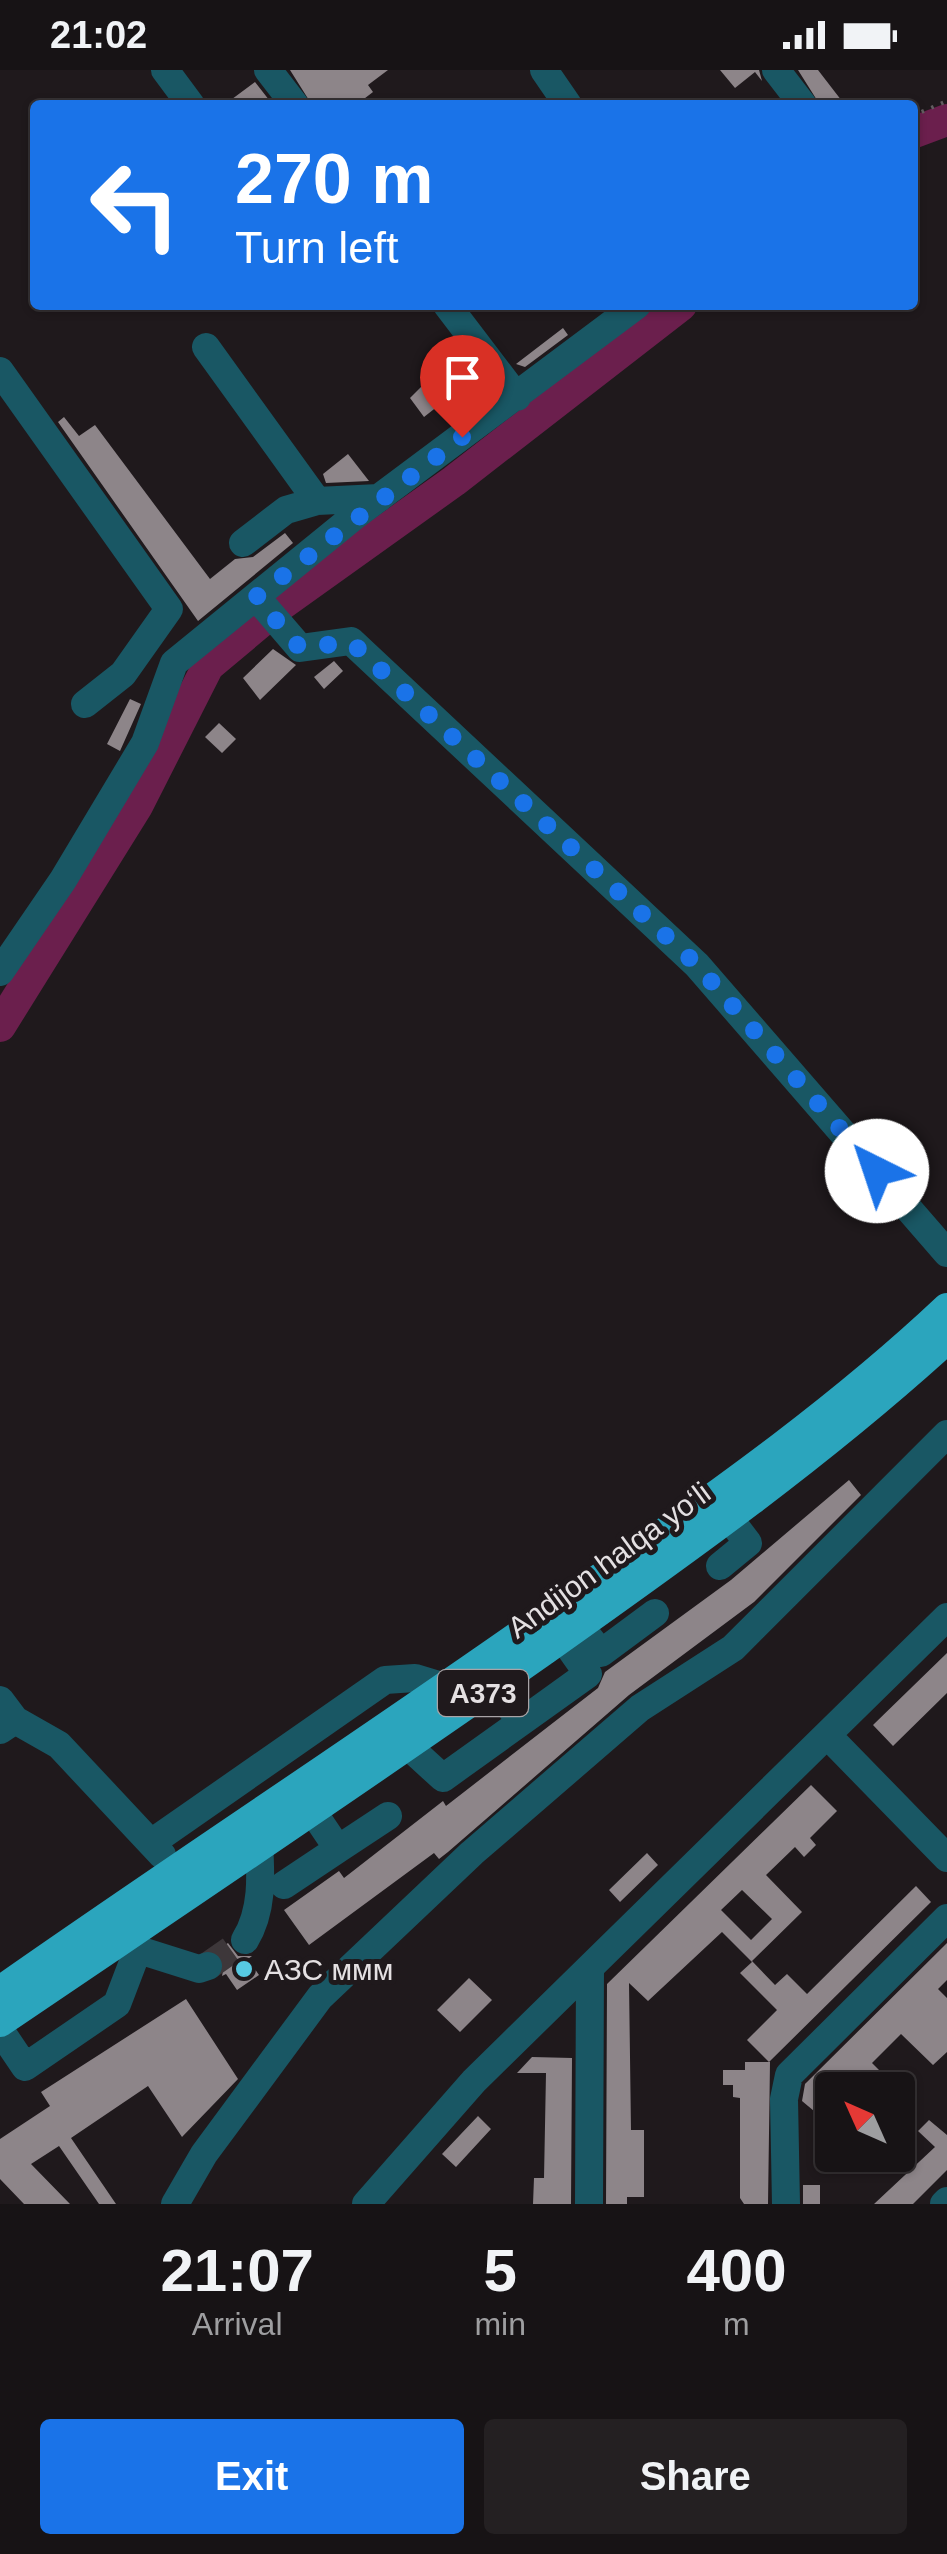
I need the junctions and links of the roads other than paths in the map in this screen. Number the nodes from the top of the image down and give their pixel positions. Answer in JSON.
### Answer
{"nodes":[{"id":1,"x":165,"y":70,"type":"edge"},
{"id":2,"x":268,"y":70,"type":"edge"},
{"id":3,"x":544,"y":70,"type":"edge"},
{"id":4,"x":776,"y":70,"type":"edge"},
{"id":5,"x":187,"y":100,"type":"edge"},
{"id":6,"x":291,"y":100,"type":"edge"},
{"id":7,"x":565,"y":100,"type":"edge"},
{"id":8,"x":799,"y":100,"type":"edge"},
{"id":9,"x":451,"y":310,"type":"edge"},
{"id":10,"x":630,"y":310,"type":"edge"},
{"id":11,"x":206,"y":347,"type":"dead end"},
{"id":12,"x":0,"y":371,"type":"edge"},
{"id":13,"x":517,"y":397,"type":"junction"},
{"id":14,"x":381,"y":498,"type":"junction"},
{"id":15,"x":316,"y":501,"type":"junction"},
{"id":16,"x":243,"y":543,"type":"dead end"},
{"id":17,"x":264,"y":606,"type":"junction"},
{"id":18,"x":85,"y":704,"type":"dead end"},
{"id":19,"x":0,"y":972,"type":"edge"},
{"id":20,"x":947,"y":1253,"type":"edge"},
{"id":21,"x":947,"y":1308,"type":"edge"},
{"id":22,"x":947,"y":1339,"type":"edge"},
{"id":23,"x":947,"y":1434,"type":"edge"},
{"id":24,"x":729,"y":1518,"type":"junction"},
{"id":25,"x":720,"y":1566,"type":"dead end"},
{"id":26,"x":655,"y":1612,"type":"dead end"},
{"id":27,"x":947,"y":1616,"type":"edge"},
{"id":28,"x":571,"y":1631,"type":"junction"},
{"id":29,"x":494,"y":1684,"type":"junction"},
{"id":30,"x":448,"y":1688,"type":"junction"},
{"id":31,"x":5,"y":1717,"type":"edge"},
{"id":32,"x":521,"y":1722,"type":"junction"},
{"id":33,"x":829,"y":1737,"type":"junction"},
{"id":34,"x":408,"y":1746,"type":"junction"},
{"id":35,"x":311,"y":1809,"type":"junction"},
{"id":36,"x":388,"y":1816,"type":"dead end"},
{"id":37,"x":151,"y":1842,"type":"junction"},
{"id":38,"x":258,"y":1844,"type":"junction"},
{"id":39,"x":338,"y":1849,"type":"junction"},
{"id":40,"x":947,"y":1858,"type":"edge"},
{"id":41,"x":177,"y":1870,"type":"junction"},
{"id":42,"x":284,"y":1885,"type":"dead end"},
{"id":43,"x":947,"y":1918,"type":"edge"},
{"id":44,"x":245,"y":1940,"type":"tunnel mouth"},
{"id":45,"x":127,"y":1946,"type":"junction"},
{"id":46,"x":208,"y":1966,"type":"dead end"},
{"id":47,"x":590,"y":1968,"type":"junction"},
{"id":48,"x":0,"y":1991,"type":"edge"},
{"id":49,"x":0,"y":2022,"type":"edge"},
{"id":50,"x":0,"y":2030,"type":"edge"},
{"id":51,"x":175,"y":2204,"type":"edge"},
{"id":52,"x":366,"y":2204,"type":"edge"},
{"id":53,"x":589,"y":2204,"type":"edge"},
{"id":54,"x":786,"y":2204,"type":"edge"}],
"edges":[{"from":1,"to":5,"type":"street"},
{"from":2,"to":6,"type":"street"},
{"from":3,"to":7,"type":"street"},
{"from":4,"to":8,"type":"street"},
{"from":9,"to":13,"type":"street"},
{"from":10,"to":13,"type":"street"},
{"from":11,"to":15,"type":"street"},
{"from":12,"to":18,"type":"street"},
{"from":13,"to":14,"type":"street"},
{"from":14,"to":15,"type":"street"},
{"from":14,"to":17,"type":"street"},
{"from":15,"to":16,"type":"street"},
{"from":17,"to":19,"type":"street"},
{"from":17,"to":20,"type":"street"},
{"from":21,"to":30,"type":"highway","name":"Andijon halqa yo‘li","number":"A373"},
{"from":22,"to":24,"type":"highway","name":"Andijon halqa yo‘li","number":"A373"},
{"from":23,"to":51,"type":"street"},
{"from":24,"to":25,"type":"street"},
{"from":24,"to":28,"type":"highway","name":"Andijon halqa yo‘li","number":"A373"},
{"from":26,"to":28,"type":"street"},
{"from":27,"to":33,"type":"street"},
{"from":28,"to":29,"type":"highway","name":"Andijon halqa yo‘li","number":"A373"},
{"from":28,"to":32,"type":"street"},
{"from":29,"to":32,"type":"street"},
{"from":29,"to":34,"type":"highway","name":"Andijon halqa yo‘li","number":"A373"},
{"from":30,"to":37,"type":"street"},
{"from":30,"to":41,"type":"highway","name":"Andijon halqa yo‘li","number":"A373"},
{"from":31,"to":37,"type":"street"},
{"from":32,"to":34,"type":"street"},
{"from":33,"to":40,"type":"street"},
{"from":33,"to":47,"type":"street"},
{"from":34,"to":35,"type":"highway","name":"Andijon halqa yo‘li","number":"A373"},
{"from":35,"to":38,"type":"highway","name":"Andijon halqa yo‘li","number":"A373"},
{"from":35,"to":39,"type":"street"},
{"from":36,"to":39,"type":"street"},
{"from":37,"to":41,"type":"street"},
{"from":38,"to":44,"type":"street"},
{"from":38,"to":45,"type":"highway","name":"Andijon halqa yo‘li","number":"A373"},
{"from":39,"to":42,"type":"street"},
{"from":41,"to":48,"type":"highway","name":"Andijon halqa yo‘li","number":"A373"},
{"from":43,"to":54,"type":"street"},
{"from":45,"to":46,"type":"street"},
{"from":45,"to":49,"type":"highway","name":"Andijon halqa yo‘li","number":"A373"},
{"from":45,"to":50,"type":"street"},
{"from":47,"to":52,"type":"street"},
{"from":47,"to":53,"type":"street"}]}
